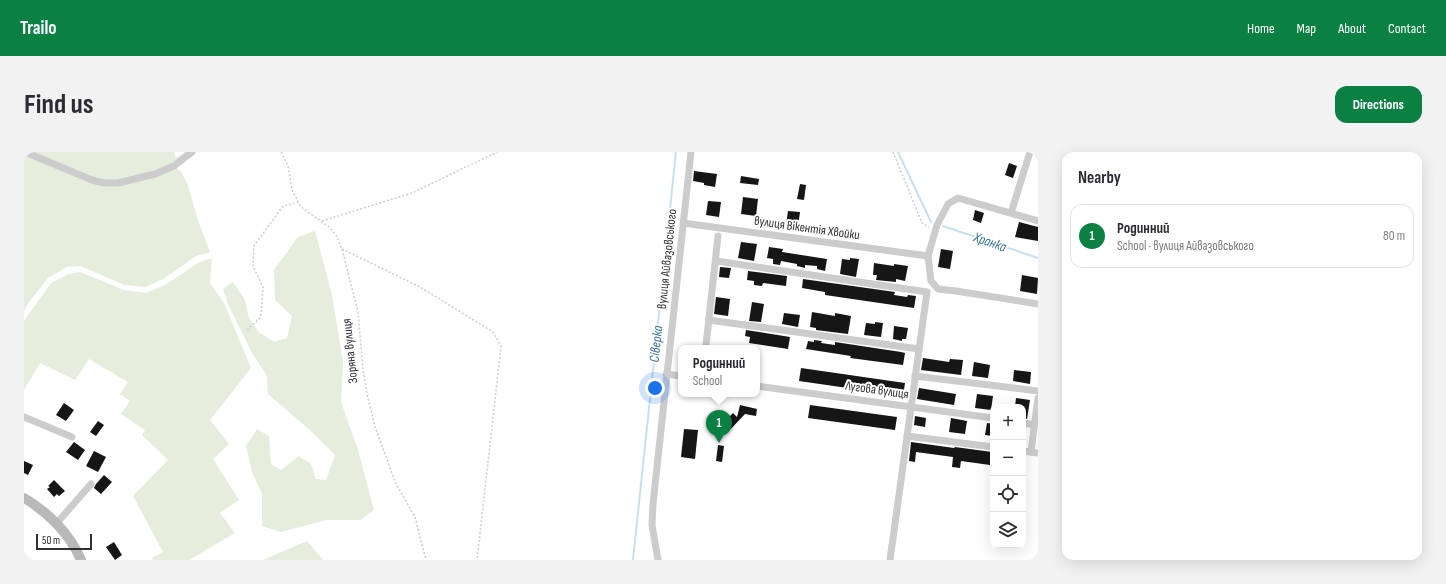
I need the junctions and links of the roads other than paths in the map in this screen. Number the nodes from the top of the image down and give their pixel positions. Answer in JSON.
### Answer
{"nodes":[{"id":1,"x":25,"y":152,"type":"edge"},
{"id":2,"x":192,"y":152,"type":"edge"},
{"id":3,"x":690,"y":152,"type":"edge"},
{"id":4,"x":1030,"y":152,"type":"edge"},
{"id":5,"x":1011,"y":212,"type":"junction"},
{"id":6,"x":1038,"y":220,"type":"edge"},
{"id":7,"x":684,"y":223,"type":"junction"},
{"id":8,"x":718,"y":236,"type":"dead end"},
{"id":9,"x":928,"y":256,"type":"junction"},
{"id":10,"x":716,"y":261,"type":"junction"},
{"id":11,"x":1038,"y":304,"type":"edge"},
{"id":12,"x":708,"y":320,"type":"junction"},
{"id":13,"x":706,"y":344,"type":"dead end"},
{"id":14,"x":919,"y":349,"type":"junction"},
{"id":15,"x":666,"y":374,"type":"junction"},
{"id":16,"x":678,"y":376,"type":"edge"},
{"id":17,"x":915,"y":376,"type":"junction"},
{"id":18,"x":760,"y":386,"type":"edge"},
{"id":19,"x":1038,"y":391,"type":"edge"},
{"id":20,"x":1038,"y":398,"type":"edge"},
{"id":21,"x":911,"y":406,"type":"junction"},
{"id":22,"x":24,"y":417,"type":"edge"},
{"id":23,"x":990,"y":418,"type":"edge"},
{"id":24,"x":1026,"y":424,"type":"edge"},
{"id":25,"x":1035,"y":425,"type":"junction"},
{"id":26,"x":907,"y":436,"type":"junction"},
{"id":27,"x":72,"y":437,"type":"dead end"},
{"id":28,"x":990,"y":447,"type":"edge"},
{"id":29,"x":1035,"y":452,"type":"edge"},
{"id":30,"x":91,"y":484,"type":"dead end"},
{"id":31,"x":24,"y":498,"type":"edge"},
{"id":32,"x":56,"y":524,"type":"junction"},
{"id":33,"x":81,"y":560,"type":"edge"},
{"id":34,"x":658,"y":560,"type":"edge"},
{"id":35,"x":890,"y":560,"type":"edge"}],
"edges":[{"from":1,"to":2,"type":"street"},
{"from":3,"to":7,"type":"street","name":"вулиця Айвазовського"},
{"from":4,"to":5,"type":"street"},
{"from":5,"to":6,"type":"street"},
{"from":5,"to":9,"type":"street"},
{"from":7,"to":9,"type":"street","name":"вулиця Вікентія Хвойки"},
{"from":7,"to":15,"type":"street","name":"вулиця Айвазовського"},
{"from":8,"to":10,"type":"street"},
{"from":9,"to":11,"type":"street"},
{"from":10,"to":12,"type":"street"},
{"from":10,"to":14,"type":"street"},
{"from":12,"to":13,"type":"street"},
{"from":12,"to":14,"type":"street"},
{"from":14,"to":17,"type":"street"},
{"from":15,"to":16,"type":"street"},
{"from":15,"to":34,"type":"street","name":"вулиця Айвазовського"},
{"from":17,"to":19,"type":"street"},
{"from":17,"to":21,"type":"street"},
{"from":18,"to":21,"type":"street","name":"Лугова вулиця"},
{"from":20,"to":25,"type":"street"},
{"from":21,"to":23,"type":"street","name":"Лугова вулиця"},
{"from":21,"to":26,"type":"street"},
{"from":22,"to":27,"type":"street"},
{"from":24,"to":25,"type":"street"},
{"from":25,"to":29,"type":"street"},
{"from":26,"to":28,"type":"street"},
{"from":26,"to":35,"type":"street"},
{"from":30,"to":32,"type":"street"},
{"from":31,"to":32,"type":"street"},
{"from":32,"to":33,"type":"street"}]}
